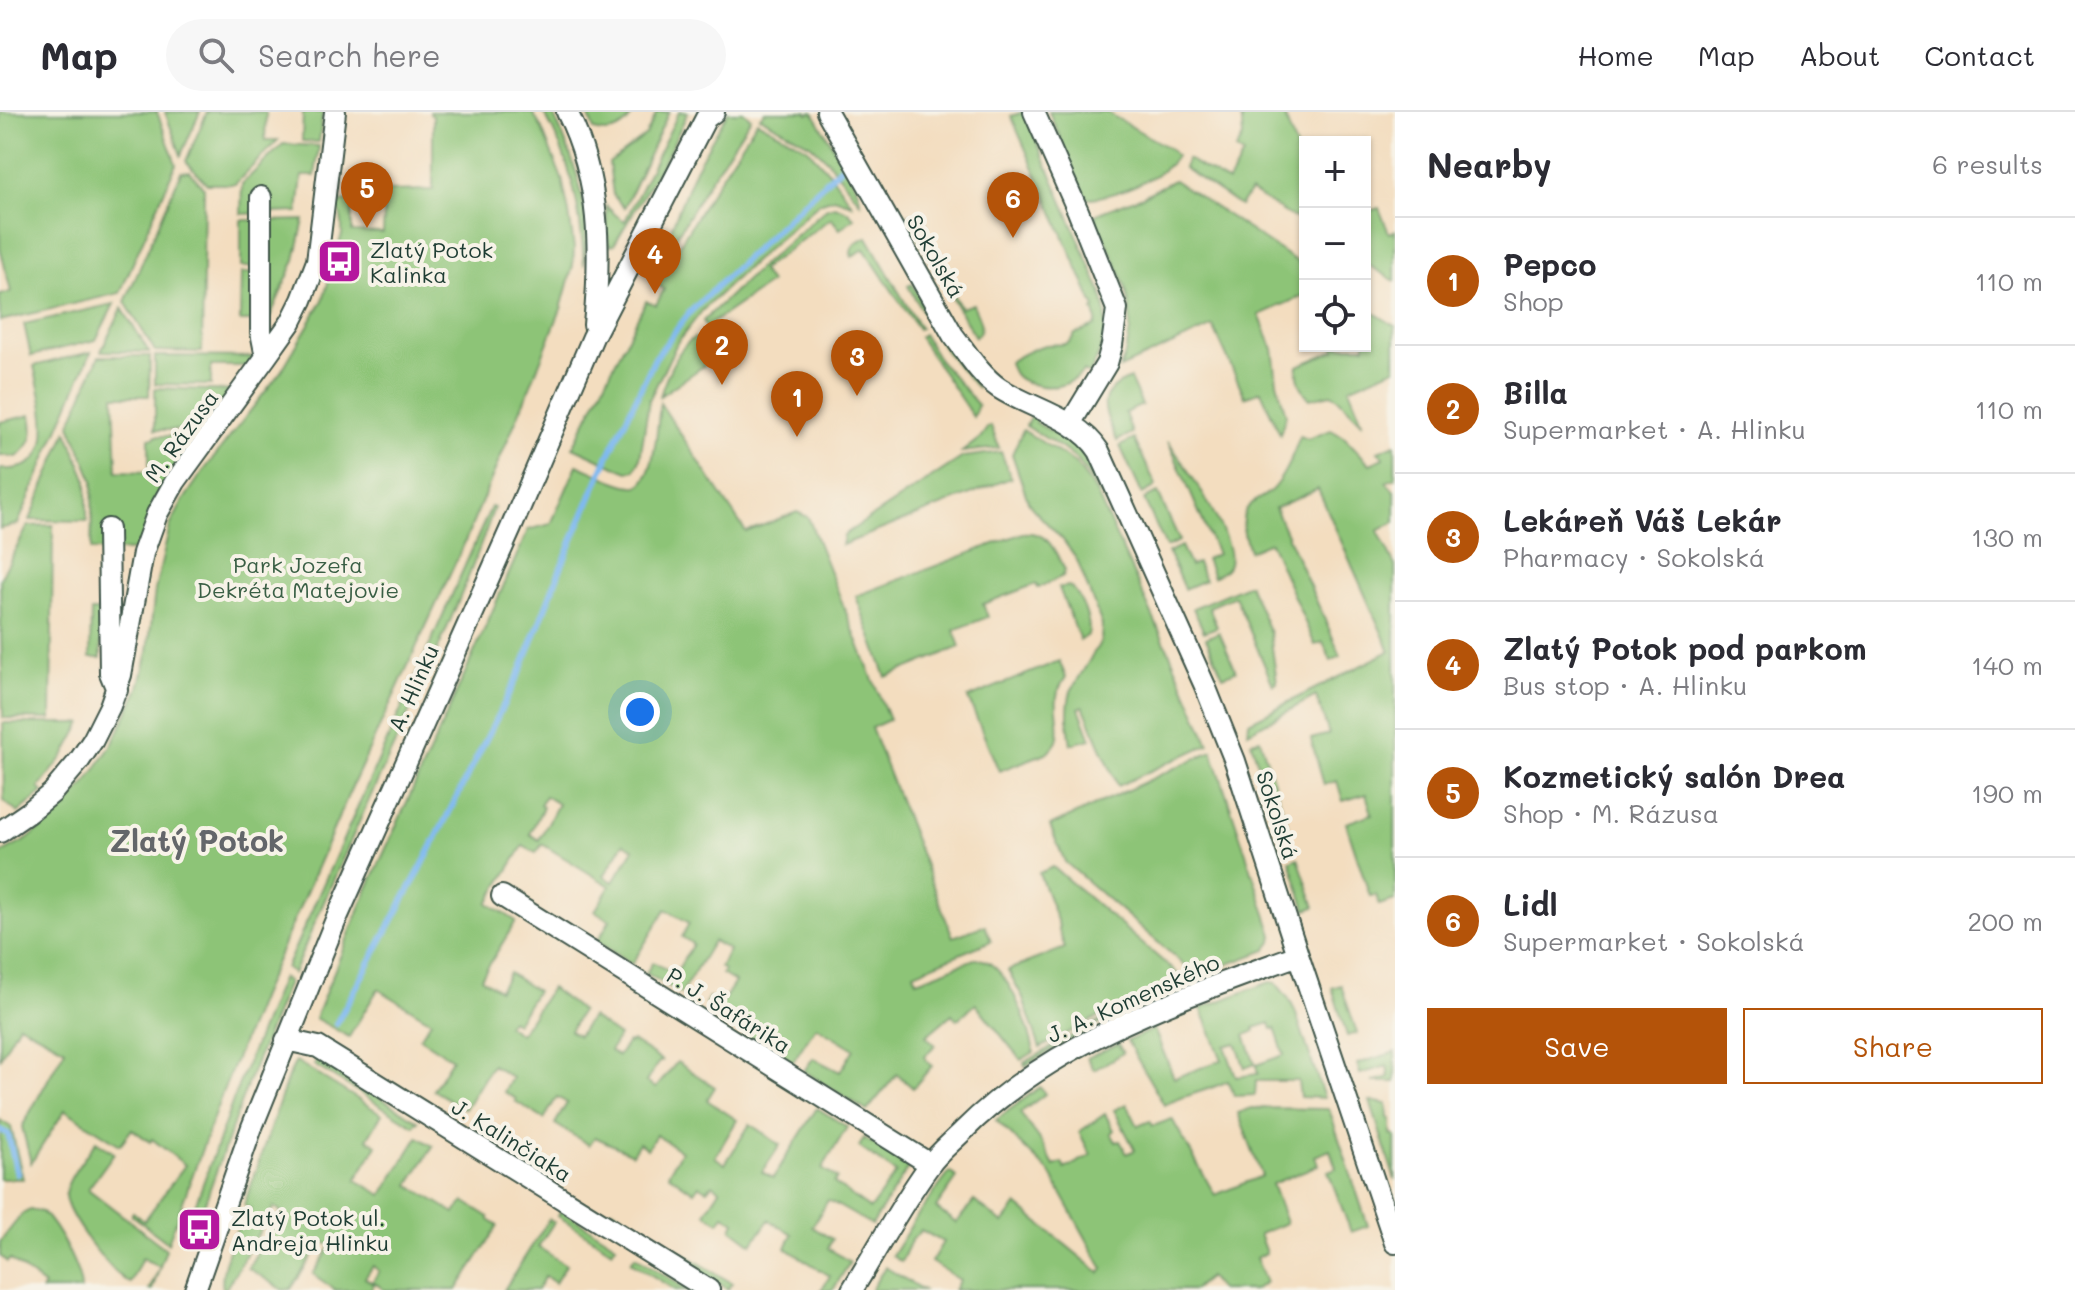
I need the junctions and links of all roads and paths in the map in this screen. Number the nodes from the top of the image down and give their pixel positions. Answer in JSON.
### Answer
{"nodes":[{"id":1,"x":335,"y":112,"type":"edge"},
{"id":2,"x":567,"y":112,"type":"edge"},
{"id":3,"x":827,"y":112,"type":"edge"},
{"id":4,"x":1034,"y":112,"type":"edge"},
{"id":5,"x":708,"y":114,"type":"edge"},
{"id":6,"x":261,"y":197,"type":"dead end"},
{"id":7,"x":593,"y":337,"type":"junction"},
{"id":8,"x":266,"y":357,"type":"junction"},
{"id":9,"x":1070,"y":424,"type":"junction"},
{"id":10,"x":108,"y":529,"type":"dead end"},
{"id":11,"x":117,"y":690,"type":"junction"},
{"id":12,"x":0,"y":832,"type":"edge"},
{"id":13,"x":502,"y":896,"type":"dead end"},
{"id":14,"x":1298,"y":955,"type":"junction"},
{"id":15,"x":286,"y":1040,"type":"junction"},
{"id":16,"x":930,"y":1164,"type":"junction"},
{"id":17,"x":1395,"y":1243,"type":"edge"},
{"id":18,"x":195,"y":1290,"type":"edge"},
{"id":19,"x":709,"y":1290,"type":"edge"},
{"id":20,"x":852,"y":1290,"type":"edge"}],
"edges":[{"from":1,"to":8,"type":"street","name":"M. Rázusa"},
{"from":2,"to":7,"type":"street"},
{"from":3,"to":9,"type":"street","name":"Sokolská"},
{"from":4,"to":9,"type":"street"},
{"from":5,"to":7,"type":"street","name":"A. Hlinku"},
{"from":6,"to":8,"type":"street"},
{"from":7,"to":15,"type":"street","name":"A. Hlinku"},
{"from":8,"to":11,"type":"street","name":"M. Rázusa"},
{"from":9,"to":14,"type":"street","name":"Sokolská"},
{"from":10,"to":11,"type":"street"},
{"from":11,"to":12,"type":"street","name":"M. Rázusa"},
{"from":13,"to":16,"type":"street","name":"P. J. Šafárika"},
{"from":14,"to":16,"type":"street","name":"J. A. Komenského"},
{"from":14,"to":17,"type":"street","name":"Sokolská"},
{"from":15,"to":18,"type":"street","name":"A. Hlinku"},
{"from":15,"to":19,"type":"street","name":"J. Kalinčiaka"},
{"from":16,"to":20,"type":"street","name":"J. A. Komenského"}]}
